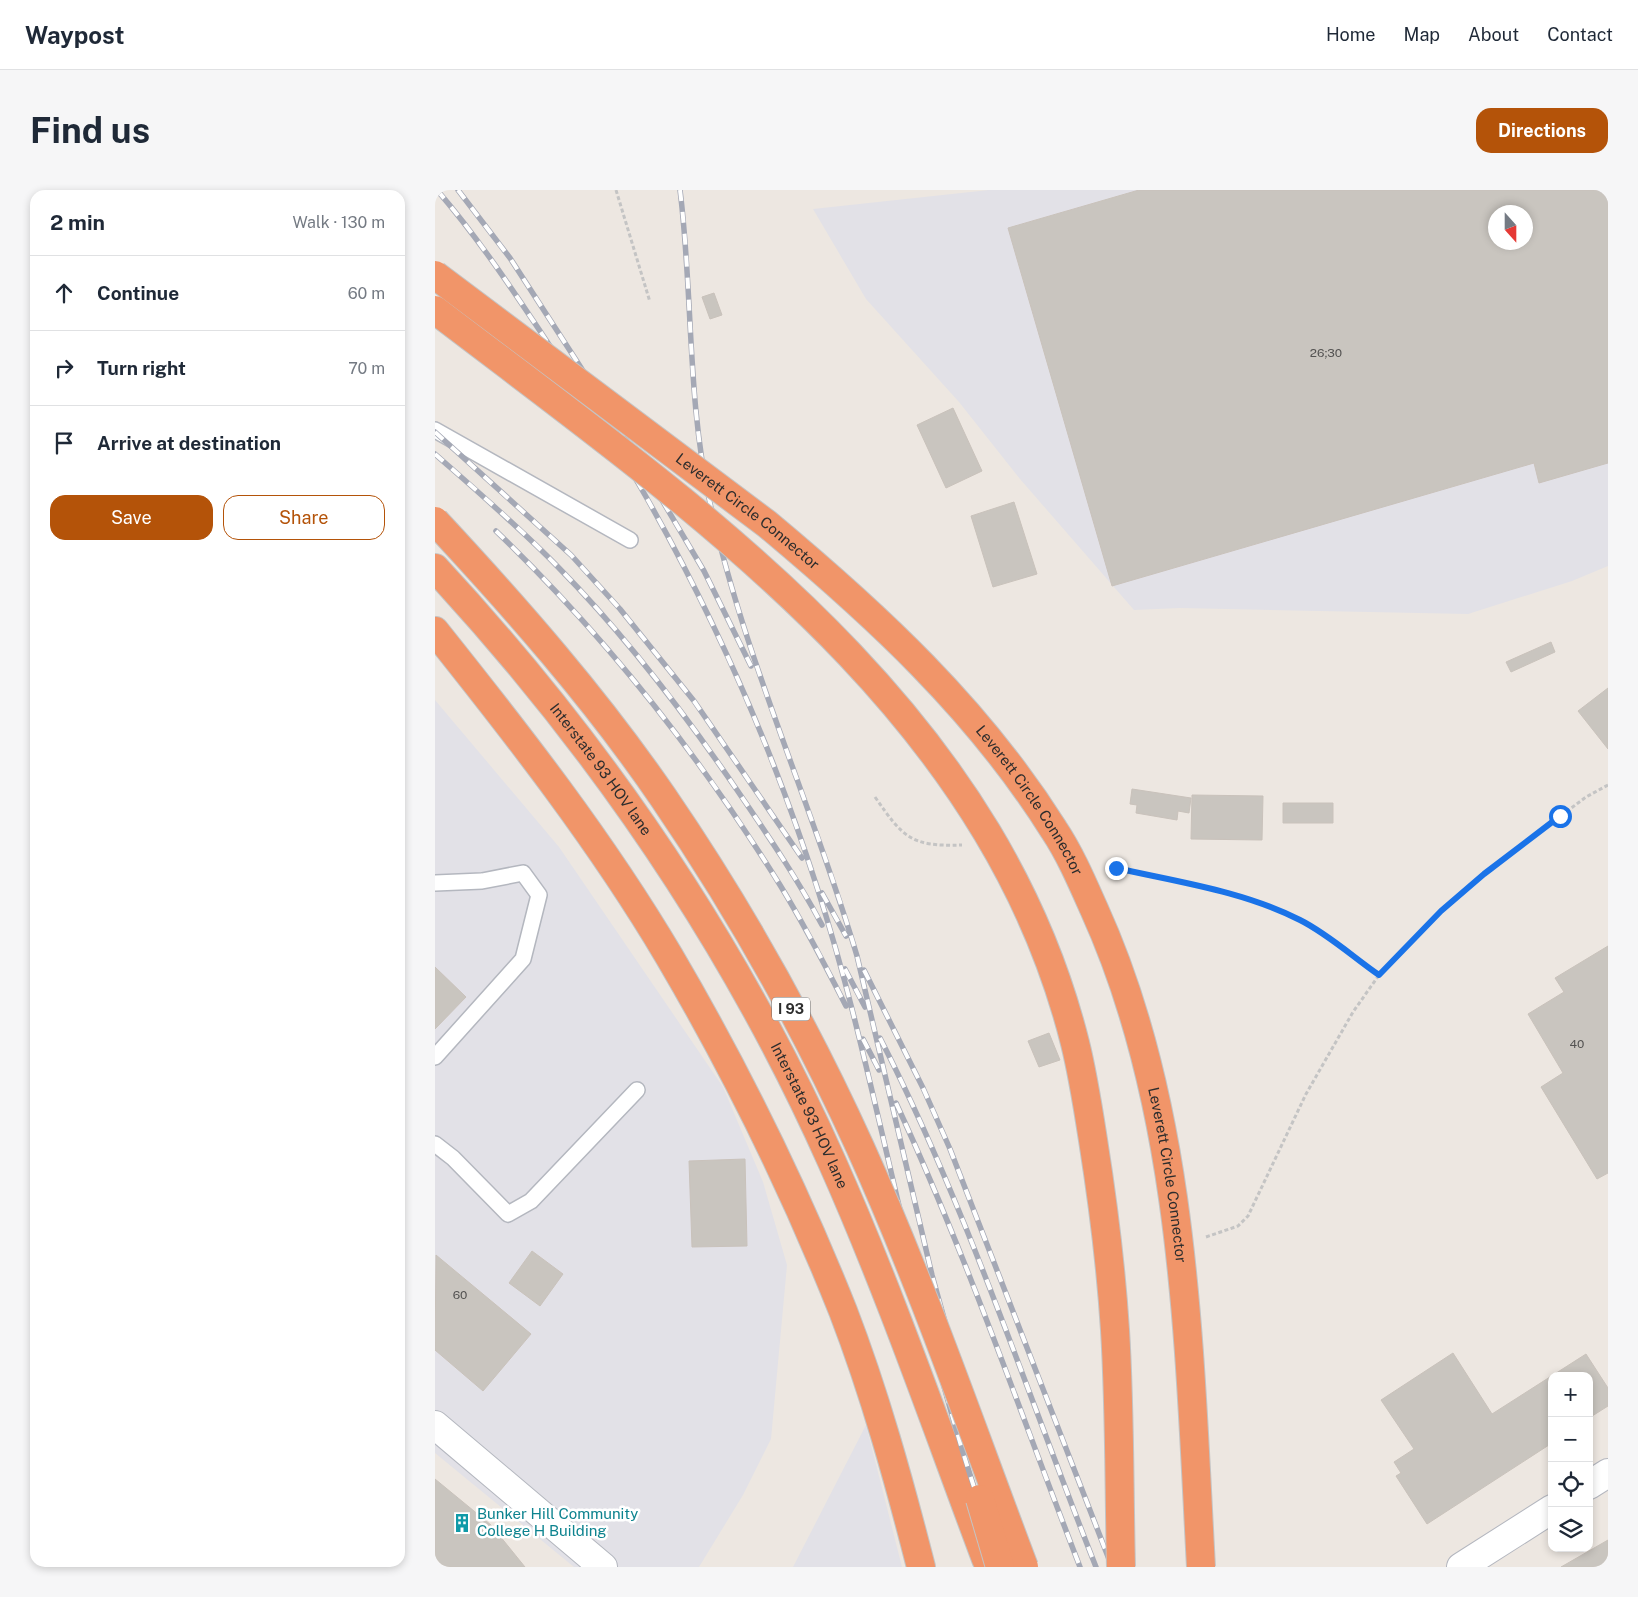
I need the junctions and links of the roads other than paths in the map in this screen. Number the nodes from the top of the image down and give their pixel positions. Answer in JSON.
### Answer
{"nodes":[{"id":1,"x":435,"y":275,"type":"edge"},
{"id":2,"x":435,"y":310,"type":"edge"},
{"id":3,"x":435,"y":430,"type":"edge"},
{"id":4,"x":435,"y":521,"type":"edge"},
{"id":5,"x":435,"y":534,"type":"edge"},
{"id":6,"x":630,"y":540,"type":"dead end"},
{"id":7,"x":435,"y":568,"type":"edge"},
{"id":8,"x":435,"y":630,"type":"edge"},
{"id":9,"x":435,"y":883,"type":"edge"},
{"id":10,"x":435,"y":1057,"type":"edge"},
{"id":11,"x":637,"y":1090,"type":"dead end"},
{"id":12,"x":435,"y":1144,"type":"edge"},
{"id":13,"x":435,"y":1426,"type":"edge"},
{"id":14,"x":1608,"y":1473,"type":"edge"},
{"id":15,"x":1593,"y":1482,"type":"edge"},
{"id":16,"x":1548,"y":1512,"type":"edge"},
{"id":17,"x":603,"y":1567,"type":"edge"},
{"id":18,"x":921,"y":1567,"type":"edge"},
{"id":19,"x":989,"y":1567,"type":"edge"},
{"id":20,"x":1000,"y":1567,"type":"edge"},
{"id":21,"x":1024,"y":1567,"type":"edge"},
{"id":22,"x":1121,"y":1567,"type":"edge"},
{"id":23,"x":1201,"y":1567,"type":"edge"},
{"id":24,"x":1461,"y":1567,"type":"edge"}],
"edges":[{"from":1,"to":23,"type":"highway","name":"Leverett Circle Connector","bridge":true},
{"from":2,"to":22,"type":"highway","bridge":true},
{"from":3,"to":6,"type":"lane"},
{"from":4,"to":21,"type":"highway","number":"I 93","bridge":true},
{"from":5,"to":20,"type":"highway","number":"I 93","bridge":true},
{"from":7,"to":19,"type":"highway","name":"Interstate 93 HOV lane","number":"I 93"},
{"from":8,"to":18,"type":"highway"},
{"from":9,"to":10,"type":"lane"},
{"from":11,"to":12,"type":"lane"},
{"from":13,"to":17,"type":"street"},
{"from":14,"to":15,"type":"street"},
{"from":16,"to":24,"type":"street"}]}
